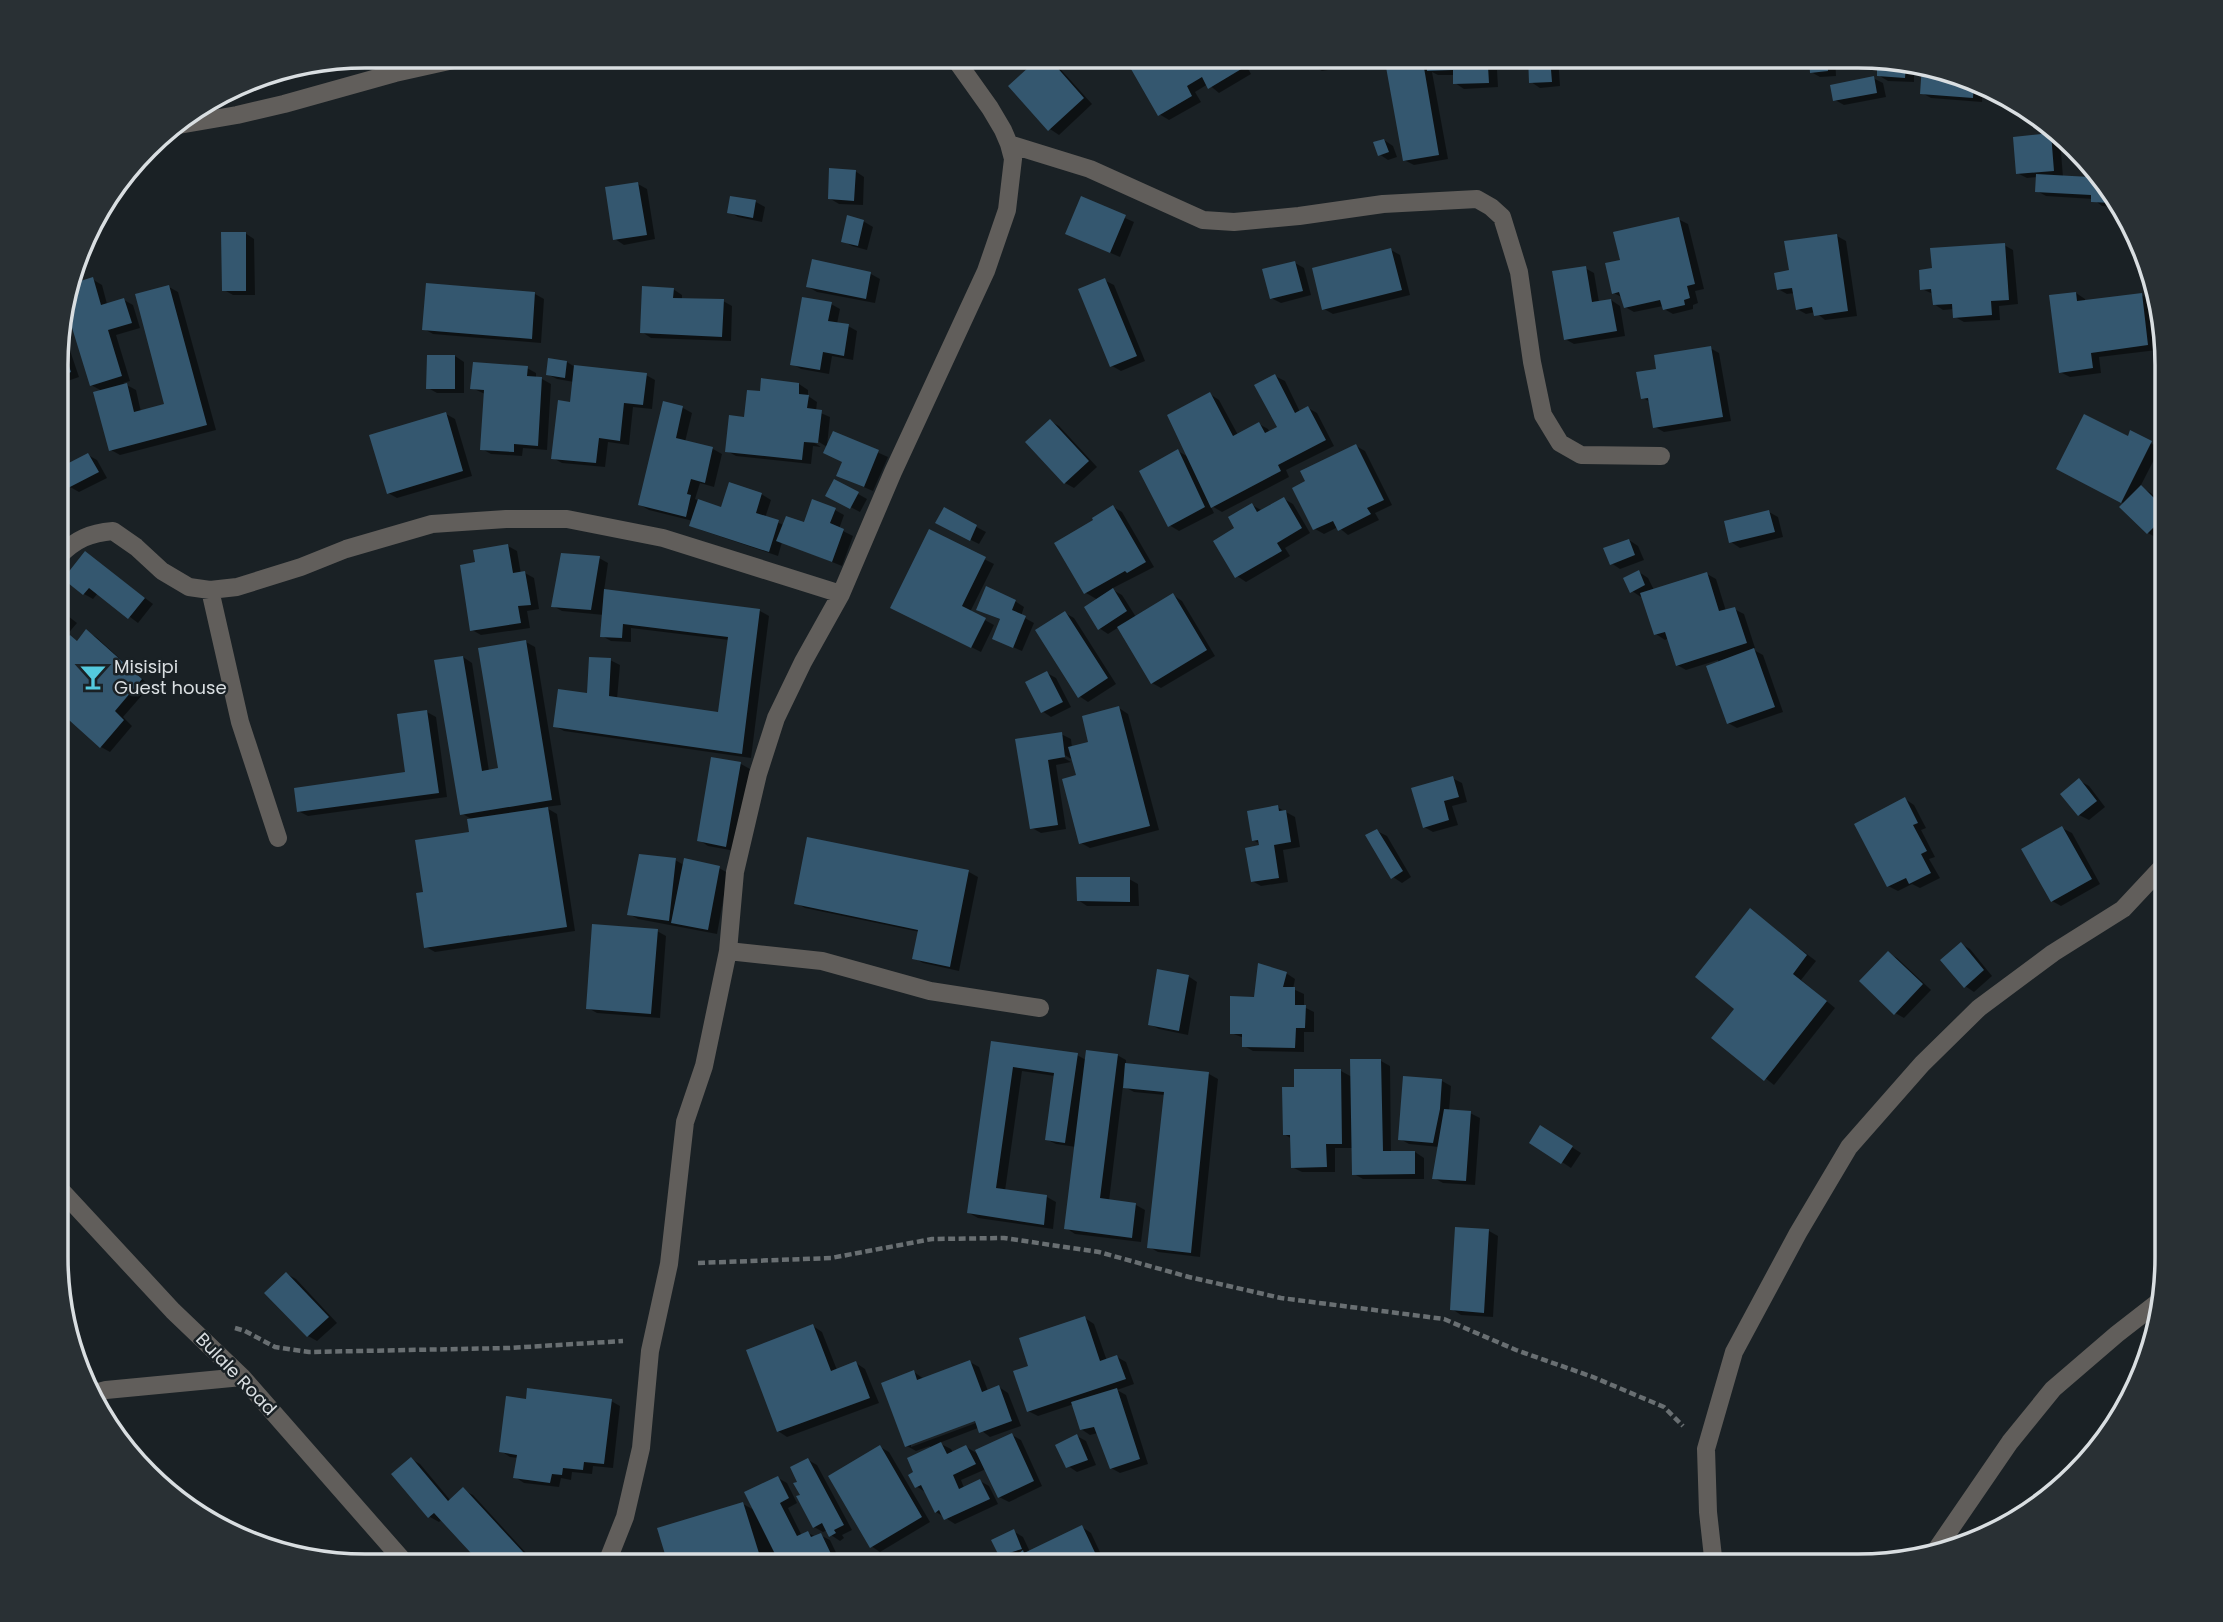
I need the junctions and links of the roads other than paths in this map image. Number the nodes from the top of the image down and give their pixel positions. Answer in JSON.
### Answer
{"nodes":[{"id":1,"x":418,"y":68,"type":"edge"},
{"id":2,"x":962,"y":68,"type":"edge"},
{"id":3,"x":194,"y":122,"type":"edge"},
{"id":4,"x":1009,"y":144,"type":"junction"},
{"id":5,"x":1661,"y":456,"type":"dead end"},
{"id":6,"x":68,"y":548,"type":"edge"},
{"id":7,"x":210,"y":590,"type":"junction"},
{"id":8,"x":841,"y":594,"type":"junction"},
{"id":9,"x":278,"y":838,"type":"dead end"},
{"id":10,"x":2155,"y":875,"type":"edge"},
{"id":11,"x":728,"y":951,"type":"junction"},
{"id":12,"x":1040,"y":1008,"type":"dead end"},
{"id":13,"x":68,"y":1198,"type":"edge"},
{"id":14,"x":2150,"y":1308,"type":"edge"},
{"id":15,"x":242,"y":1377,"type":"junction"},
{"id":16,"x":101,"y":1391,"type":"edge"},
{"id":17,"x":1942,"y":1542,"type":"edge"},
{"id":18,"x":397,"y":1554,"type":"edge"},
{"id":19,"x":611,"y":1554,"type":"edge"},
{"id":20,"x":1713,"y":1554,"type":"edge"}],
"edges":[{"from":1,"to":3,"type":"street"},
{"from":2,"to":4,"type":"street"},
{"from":4,"to":5,"type":"street"},
{"from":4,"to":8,"type":"street"},
{"from":6,"to":7,"type":"street"},
{"from":7,"to":8,"type":"street"},
{"from":7,"to":9,"type":"street"},
{"from":8,"to":11,"type":"street"},
{"from":10,"to":20,"type":"street"},
{"from":11,"to":12,"type":"street"},
{"from":11,"to":19,"type":"street"},
{"from":13,"to":15,"type":"street","name":"Bulale Road"},
{"from":14,"to":17,"type":"street"},
{"from":15,"to":16,"type":"street"},
{"from":15,"to":18,"type":"street","name":"Bulale Road"}]}
